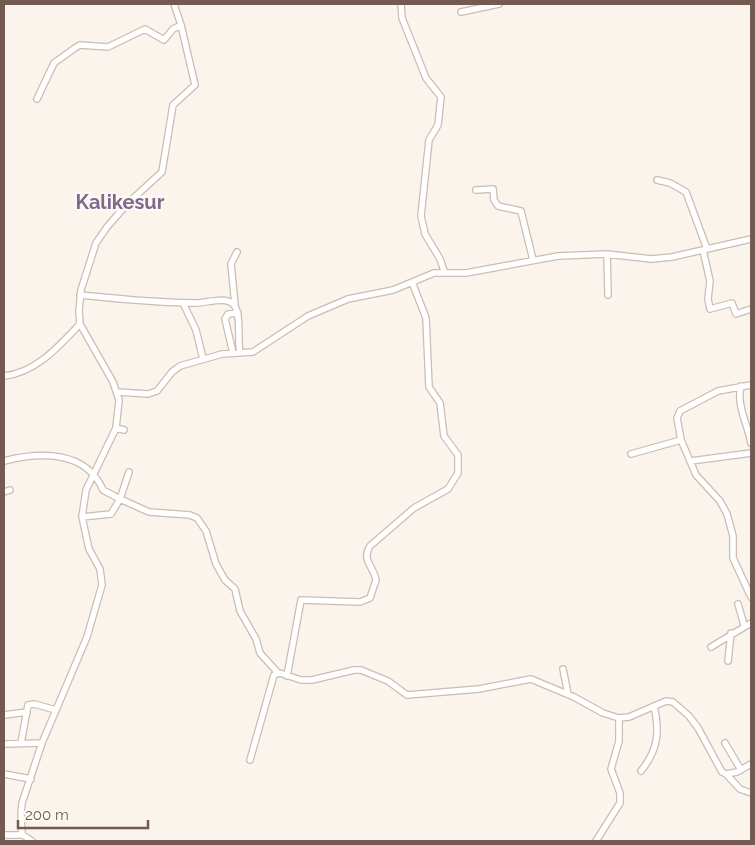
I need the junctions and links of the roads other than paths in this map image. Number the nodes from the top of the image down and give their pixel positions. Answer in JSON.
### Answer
{"nodes":[{"id":1,"x":174,"y":4,"type":"edge"},
{"id":2,"x":401,"y":4,"type":"edge"},
{"id":3,"x":500,"y":4,"type":"edge"},
{"id":4,"x":480,"y":6,"type":"edge"},
{"id":5,"x":461,"y":12,"type":"dead end"},
{"id":6,"x":182,"y":25,"type":"junction"},
{"id":7,"x":37,"y":99,"type":"dead end"},
{"id":8,"x":657,"y":180,"type":"dead end"},
{"id":9,"x":476,"y":190,"type":"dead end"},
{"id":10,"x":751,"y":239,"type":"edge"},
{"id":11,"x":705,"y":250,"type":"junction"},
{"id":12,"x":237,"y":252,"type":"dead end"},
{"id":13,"x":607,"y":254,"type":"junction"},
{"id":14,"x":533,"y":260,"type":"junction"},
{"id":15,"x":444,"y":271,"type":"junction"},
{"id":16,"x":412,"y":282,"type":"junction"},
{"id":17,"x":80,"y":295,"type":"junction"},
{"id":18,"x":608,"y":295,"type":"dead end"},
{"id":19,"x":183,"y":303,"type":"junction"},
{"id":20,"x":235,"y":305,"type":"junction"},
{"id":21,"x":751,"y":309,"type":"edge"},
{"id":22,"x":238,"y":313,"type":"junction"},
{"id":23,"x":80,"y":324,"type":"junction"},
{"id":24,"x":233,"y":353,"type":"junction"},
{"id":25,"x":240,"y":353,"type":"junction"},
{"id":26,"x":204,"y":359,"type":"junction"},
{"id":27,"x":4,"y":376,"type":"edge"},
{"id":28,"x":751,"y":385,"type":"edge"},
{"id":29,"x":741,"y":386,"type":"junction"},
{"id":30,"x":117,"y":392,"type":"junction"},
{"id":31,"x":116,"y":428,"type":"junction"},
{"id":32,"x":124,"y":430,"type":"dead end"},
{"id":33,"x":681,"y":440,"type":"junction"},
{"id":34,"x":751,"y":443,"type":"edge"},
{"id":35,"x":751,"y":453,"type":"edge"},
{"id":36,"x":631,"y":454,"type":"dead end"},
{"id":37,"x":4,"y":461,"type":"edge"},
{"id":38,"x":691,"y":461,"type":"junction"},
{"id":39,"x":129,"y":472,"type":"dead end"},
{"id":40,"x":94,"y":474,"type":"junction"},
{"id":41,"x":120,"y":500,"type":"junction"},
{"id":42,"x":82,"y":516,"type":"junction"},
{"id":43,"x":751,"y":597,"type":"edge"},
{"id":44,"x":738,"y":604,"type":"dead end"},
{"id":45,"x":751,"y":623,"type":"edge"},
{"id":46,"x":744,"y":625,"type":"junction"},
{"id":47,"x":731,"y":633,"type":"junction"},
{"id":48,"x":711,"y":647,"type":"dead end"},
{"id":49,"x":728,"y":661,"type":"dead end"},
{"id":50,"x":563,"y":669,"type":"dead end"},
{"id":51,"x":278,"y":673,"type":"junction"},
{"id":52,"x":287,"y":676,"type":"junction"},
{"id":53,"x":568,"y":694,"type":"junction"},
{"id":54,"x":654,"y":706,"type":"junction"},
{"id":55,"x":56,"y":710,"type":"junction"},
{"id":56,"x":26,"y":712,"type":"junction"},
{"id":57,"x":4,"y":715,"type":"edge"},
{"id":58,"x":619,"y":718,"type":"junction"},
{"id":59,"x":21,"y":743,"type":"junction"},
{"id":60,"x":42,"y":743,"type":"junction"},
{"id":61,"x":725,"y":743,"type":"dead end"},
{"id":62,"x":4,"y":744,"type":"edge"},
{"id":63,"x":250,"y":760,"type":"dead end"},
{"id":64,"x":751,"y":764,"type":"edge"},
{"id":65,"x":741,"y":770,"type":"junction"},
{"id":66,"x":641,"y":771,"type":"dead end"},
{"id":67,"x":4,"y":774,"type":"edge"},
{"id":68,"x":726,"y":774,"type":"junction"},
{"id":69,"x":32,"y":779,"type":"junction"},
{"id":70,"x":751,"y":793,"type":"edge"},
{"id":71,"x":4,"y":835,"type":"edge"},
{"id":72,"x":22,"y":835,"type":"junction"},
{"id":73,"x":32,"y":841,"type":"edge"},
{"id":74,"x":596,"y":841,"type":"edge"}],
"edges":[{"from":1,"to":6,"type":"street"},
{"from":2,"to":15,"type":"street"},
{"from":3,"to":4,"type":"street"},
{"from":4,"to":5,"type":"street"},
{"from":6,"to":7,"type":"street"},
{"from":6,"to":17,"type":"street"},
{"from":8,"to":11,"type":"street"},
{"from":9,"to":14,"type":"street"},
{"from":10,"to":11,"type":"street"},
{"from":11,"to":13,"type":"street"},
{"from":11,"to":21,"type":"street"},
{"from":12,"to":20,"type":"street"},
{"from":13,"to":14,"type":"street"},
{"from":13,"to":18,"type":"street"},
{"from":14,"to":15,"type":"street"},
{"from":15,"to":16,"type":"street"},
{"from":16,"to":25,"type":"street"},
{"from":16,"to":52,"type":"street"},
{"from":17,"to":19,"type":"street"},
{"from":17,"to":23,"type":"street"},
{"from":19,"to":20,"type":"street"},
{"from":19,"to":26,"type":"street"},
{"from":20,"to":22,"type":"street"},
{"from":22,"to":24,"type":"street"},
{"from":22,"to":25,"type":"street"},
{"from":23,"to":27,"type":"street"},
{"from":23,"to":30,"type":"street"},
{"from":24,"to":25,"type":"street"},
{"from":24,"to":26,"type":"street"},
{"from":26,"to":30,"type":"street"},
{"from":28,"to":29,"type":"street"},
{"from":29,"to":33,"type":"street"},
{"from":29,"to":34,"type":"street"},
{"from":30,"to":31,"type":"street"},
{"from":31,"to":32,"type":"street"},
{"from":31,"to":40,"type":"street"},
{"from":33,"to":36,"type":"street"},
{"from":33,"to":38,"type":"street"},
{"from":35,"to":38,"type":"street"},
{"from":37,"to":40,"type":"street"},
{"from":38,"to":43,"type":"street"},
{"from":39,"to":41,"type":"street"},
{"from":40,"to":41,"type":"street"},
{"from":40,"to":42,"type":"street"},
{"from":41,"to":42,"type":"street"},
{"from":41,"to":51,"type":"street"},
{"from":42,"to":55,"type":"street"},
{"from":44,"to":46,"type":"street"},
{"from":45,"to":46,"type":"street"},
{"from":46,"to":47,"type":"street"},
{"from":47,"to":48,"type":"street"},
{"from":47,"to":49,"type":"street"},
{"from":50,"to":53,"type":"street"},
{"from":51,"to":52,"type":"street"},
{"from":51,"to":63,"type":"street"},
{"from":52,"to":53,"type":"street"},
{"from":53,"to":58,"type":"street"},
{"from":54,"to":58,"type":"street"},
{"from":54,"to":66,"type":"street"},
{"from":54,"to":68,"type":"street"},
{"from":55,"to":56,"type":"street"},
{"from":55,"to":60,"type":"street"},
{"from":56,"to":57,"type":"street"},
{"from":56,"to":59,"type":"street"},
{"from":58,"to":74,"type":"street"},
{"from":59,"to":60,"type":"street"},
{"from":59,"to":62,"type":"street"},
{"from":60,"to":69,"type":"street"},
{"from":61,"to":65,"type":"street"},
{"from":64,"to":65,"type":"street"},
{"from":65,"to":68,"type":"street"},
{"from":67,"to":69,"type":"street"},
{"from":68,"to":70,"type":"street"},
{"from":69,"to":72,"type":"street"},
{"from":71,"to":72,"type":"street"},
{"from":72,"to":73,"type":"street"}]}
